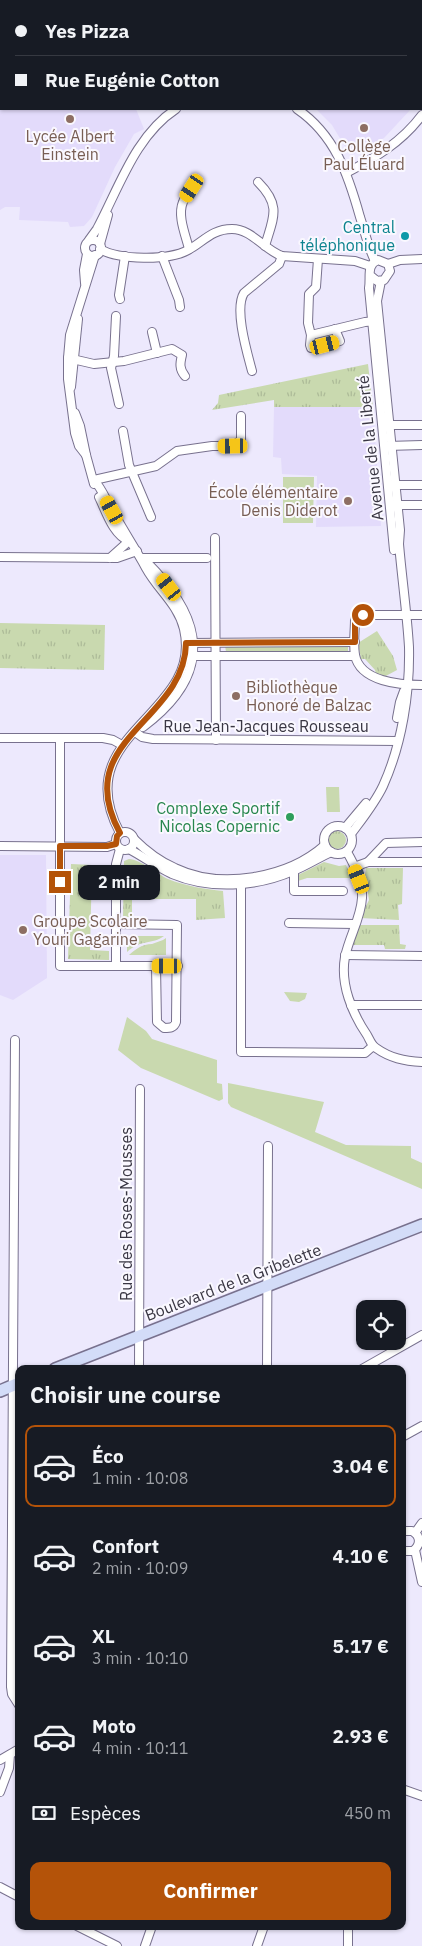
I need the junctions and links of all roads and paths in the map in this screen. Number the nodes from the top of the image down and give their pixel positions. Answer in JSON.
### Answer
{"nodes":[{"id":1,"x":173,"y":110,"type":"edge"},
{"id":2,"x":298,"y":110,"type":"edge"},
{"id":3,"x":422,"y":115,"type":"edge"},
{"id":4,"x":346,"y":173,"type":"junction"},
{"id":5,"x":258,"y":182,"type":"dead end"},
{"id":6,"x":192,"y":188,"type":"dead end"},
{"id":7,"x":113,"y":200,"type":"junction"},
{"id":8,"x":89,"y":240,"type":"junction"},
{"id":9,"x":265,"y":246,"type":"junction"},
{"id":10,"x":96,"y":250,"type":"junction"},
{"id":11,"x":189,"y":250,"type":"junction"},
{"id":12,"x":126,"y":256,"type":"junction"},
{"id":13,"x":162,"y":256,"type":"junction"},
{"id":14,"x":282,"y":256,"type":"junction"},
{"id":15,"x":318,"y":259,"type":"junction"},
{"id":16,"x":422,"y":259,"type":"edge"},
{"id":17,"x":373,"y":264,"type":"junction"},
{"id":18,"x":388,"y":264,"type":"junction"},
{"id":19,"x":371,"y":276,"type":"junction"},
{"id":20,"x":381,"y":281,"type":"junction"},
{"id":21,"x":120,"y":299,"type":"dead end"},
{"id":22,"x":180,"y":307,"type":"dead end"},
{"id":23,"x":116,"y":316,"type":"dead end"},
{"id":24,"x":375,"y":321,"type":"junction"},
{"id":25,"x":335,"y":329,"type":"junction"},
{"id":26,"x":152,"y":332,"type":"dead end"},
{"id":27,"x":311,"y":335,"type":"junction"},
{"id":28,"x":156,"y":353,"type":"junction"},
{"id":29,"x":71,"y":358,"type":"junction"},
{"id":30,"x":111,"y":362,"type":"junction"},
{"id":31,"x":252,"y":371,"type":"dead end"},
{"id":32,"x":185,"y":376,"type":"dead end"},
{"id":33,"x":119,"y":404,"type":"dead end"},
{"id":34,"x":241,"y":416,"type":"dead end"},
{"id":35,"x":385,"y":425,"type":"junction"},
{"id":36,"x":422,"y":425,"type":"edge"},
{"id":37,"x":123,"y":432,"type":"dead end"},
{"id":38,"x":422,"y":445,"type":"edge"},
{"id":39,"x":388,"y":446,"type":"junction"},
{"id":40,"x":132,"y":472,"type":"junction"},
{"id":41,"x":94,"y":480,"type":"junction"},
{"id":42,"x":392,"y":485,"type":"junction"},
{"id":43,"x":422,"y":485,"type":"edge"},
{"id":44,"x":393,"y":505,"type":"junction"},
{"id":45,"x":422,"y":505,"type":"edge"},
{"id":46,"x":151,"y":517,"type":"dead end"},
{"id":47,"x":215,"y":538,"type":"dead end"},
{"id":48,"x":129,"y":541,"type":"junction"},
{"id":49,"x":137,"y":551,"type":"junction"},
{"id":50,"x":0,"y":557,"type":"edge"},
{"id":51,"x":110,"y":558,"type":"junction"},
{"id":52,"x":142,"y":558,"type":"junction"},
{"id":53,"x":207,"y":558,"type":"dead end"},
{"id":54,"x":406,"y":615,"type":"junction"},
{"id":55,"x":422,"y":615,"type":"edge"},
{"id":56,"x":216,"y":642,"type":"junction"},
{"id":57,"x":355,"y":642,"type":"junction"},
{"id":58,"x":190,"y":643,"type":"junction"},
{"id":59,"x":190,"y":656,"type":"junction"},
{"id":60,"x":216,"y":656,"type":"junction"},
{"id":61,"x":355,"y":656,"type":"junction"},
{"id":62,"x":407,"y":685,"type":"junction"},
{"id":63,"x":422,"y":685,"type":"edge"},
{"id":64,"x":135,"y":732,"type":"junction"},
{"id":65,"x":0,"y":738,"type":"edge"},
{"id":66,"x":60,"y":738,"type":"junction"},
{"id":67,"x":216,"y":740,"type":"junction"},
{"id":68,"x":395,"y":741,"type":"junction"},
{"id":69,"x":122,"y":745,"type":"junction"},
{"id":70,"x":348,"y":831,"type":"junction"},
{"id":71,"x":120,"y":833,"type":"junction"},
{"id":72,"x":134,"y":839,"type":"junction"},
{"id":73,"x":422,"y":842,"type":"edge"},
{"id":74,"x":325,"y":845,"type":"junction"},
{"id":75,"x":0,"y":846,"type":"edge"},
{"id":76,"x":60,"y":846,"type":"junction"},
{"id":77,"x":118,"y":847,"type":"junction"},
{"id":78,"x":129,"y":849,"type":"junction"},
{"id":79,"x":331,"y":852,"type":"junction"},
{"id":80,"x":347,"y":852,"type":"junction"},
{"id":81,"x":368,"y":862,"type":"junction"},
{"id":82,"x":422,"y":862,"type":"edge"},
{"id":83,"x":354,"y":867,"type":"junction"},
{"id":84,"x":294,"y":871,"type":"junction"},
{"id":85,"x":241,"y":884,"type":"junction"},
{"id":86,"x":343,"y":891,"type":"dead end"},
{"id":87,"x":289,"y":923,"type":"dead end"},
{"id":88,"x":116,"y":924,"type":"junction"},
{"id":89,"x":355,"y":924,"type":"junction"},
{"id":90,"x":345,"y":955,"type":"junction"},
{"id":91,"x":422,"y":956,"type":"edge"},
{"id":92,"x":116,"y":966,"type":"junction"},
{"id":93,"x":156,"y":966,"type":"junction"},
{"id":94,"x":178,"y":966,"type":"junction"},
{"id":95,"x":422,"y":1005,"type":"edge"},
{"id":96,"x":351,"y":1006,"type":"junction"},
{"id":97,"x":15,"y":1040,"type":"dead end"},
{"id":98,"x":373,"y":1046,"type":"junction"},
{"id":99,"x":422,"y":1062,"type":"edge"},
{"id":100,"x":140,"y":1089,"type":"dead end"},
{"id":101,"x":268,"y":1146,"type":"dead end"},
{"id":102,"x":422,"y":1225,"type":"edge"},
{"id":103,"x":267,"y":1286,"type":"junction"},
{"id":104,"x":422,"y":1335,"type":"edge"},
{"id":105,"x":140,"y":1336,"type":"junction"},
{"id":106,"x":65,"y":1365,"type":"edge"},
{"id":107,"x":139,"y":1365,"type":"edge"},
{"id":108,"x":267,"y":1365,"type":"edge"},
{"id":109,"x":369,"y":1365,"type":"edge"},
{"id":110,"x":15,"y":1384,"type":"edge"},
{"id":111,"x":0,"y":1391,"type":"edge"},
{"id":112,"x":422,"y":1426,"type":"edge"},
{"id":113,"x":406,"y":1435,"type":"edge"},
{"id":114,"x":422,"y":1523,"type":"edge"},
{"id":115,"x":406,"y":1531,"type":"edge"},
{"id":116,"x":415,"y":1532,"type":"junction"},
{"id":117,"x":415,"y":1550,"type":"junction"},
{"id":118,"x":406,"y":1552,"type":"edge"},
{"id":119,"x":422,"y":1582,"type":"edge"},
{"id":120,"x":15,"y":1699,"type":"edge"},
{"id":121,"x":15,"y":1751,"type":"edge"},
{"id":122,"x":10,"y":1754,"type":"junction"},
{"id":123,"x":0,"y":1760,"type":"edge"},
{"id":124,"x":406,"y":1790,"type":"edge"},
{"id":125,"x":0,"y":1792,"type":"edge"},
{"id":126,"x":422,"y":1796,"type":"edge"},
{"id":127,"x":0,"y":1887,"type":"edge"},
{"id":128,"x":15,"y":1895,"type":"edge"},
{"id":129,"x":85,"y":1930,"type":"edge"},
{"id":130,"x":151,"y":1930,"type":"edge"},
{"id":131,"x":263,"y":1930,"type":"edge"},
{"id":132,"x":348,"y":1930,"type":"edge"},
{"id":133,"x":116,"y":1946,"type":"edge"},
{"id":134,"x":145,"y":1946,"type":"edge"},
{"id":135,"x":257,"y":1946,"type":"edge"},
{"id":136,"x":348,"y":1946,"type":"edge"}],
"edges":[{"from":1,"to":7,"type":"street"},
{"from":2,"to":4,"type":"street"},
{"from":3,"to":4,"type":"street"},
{"from":4,"to":17,"type":"street"},
{"from":5,"to":9,"type":"street"},
{"from":6,"to":11,"type":"street"},
{"from":7,"to":8,"type":"street"},
{"from":7,"to":10,"type":"street"},
{"from":8,"to":10,"type":"street"},
{"from":8,"to":10,"type":"street"},
{"from":9,"to":11,"type":"street"},
{"from":9,"to":14,"type":"street"},
{"from":10,"to":12,"type":"street"},
{"from":10,"to":29,"type":"street"},
{"from":11,"to":13,"type":"street"},
{"from":12,"to":13,"type":"street"},
{"from":12,"to":21,"type":"street"},
{"from":13,"to":22,"type":"street"},
{"from":14,"to":15,"type":"street"},
{"from":14,"to":31,"type":"street"},
{"from":15,"to":17,"type":"street"},
{"from":15,"to":27,"type":"street"},
{"from":16,"to":18,"type":"street"},
{"from":17,"to":18,"type":"street"},
{"from":17,"to":19,"type":"street"},
{"from":18,"to":20,"type":"street"},
{"from":19,"to":20,"type":"street"},
{"from":19,"to":24,"type":"street","name":"Avenue de la Liberté"},
{"from":20,"to":24,"type":"street","name":"Avenue de la Liberté"},
{"from":23,"to":30,"type":"street"},
{"from":24,"to":25,"type":"street"},
{"from":24,"to":35,"type":"street","name":"Avenue de la Liberté"},
{"from":25,"to":27,"type":"street"},
{"from":25,"to":27,"type":"street"},
{"from":26,"to":28,"type":"street"},
{"from":28,"to":30,"type":"street"},
{"from":28,"to":32,"type":"street"},
{"from":29,"to":30,"type":"street"},
{"from":29,"to":41,"type":"street"},
{"from":30,"to":33,"type":"street"},
{"from":34,"to":40,"type":"street"},
{"from":35,"to":36,"type":"street"},
{"from":35,"to":39,"type":"street","name":"Avenue de la Liberté"},
{"from":37,"to":40,"type":"street"},
{"from":38,"to":39,"type":"street"},
{"from":39,"to":42,"type":"street","name":"Avenue de la Liberté"},
{"from":40,"to":41,"type":"street"},
{"from":40,"to":46,"type":"street"},
{"from":41,"to":48,"type":"street"},
{"from":42,"to":43,"type":"street"},
{"from":42,"to":44,"type":"street","name":"Avenue de la Liberté"},
{"from":44,"to":45,"type":"street"},
{"from":44,"to":54,"type":"street","name":"Avenue de la Liberté"},
{"from":47,"to":56,"type":"street"},
{"from":48,"to":49,"type":"street"},
{"from":48,"to":51,"type":"street"},
{"from":49,"to":51,"type":"street"},
{"from":49,"to":52,"type":"street"},
{"from":50,"to":51,"type":"street"},
{"from":52,"to":53,"type":"street"},
{"from":52,"to":58,"type":"street"},
{"from":54,"to":55,"type":"street"},
{"from":54,"to":57,"type":"street"},
{"from":54,"to":62,"type":"street","name":"Avenue de la Liberté"},
{"from":56,"to":57,"type":"street"},
{"from":56,"to":58,"type":"street"},
{"from":56,"to":60,"type":"street"},
{"from":57,"to":61,"type":"street"},
{"from":58,"to":59,"type":"street"},
{"from":59,"to":60,"type":"street"},
{"from":59,"to":64,"type":"street"},
{"from":60,"to":61,"type":"street"},
{"from":60,"to":67,"type":"street"},
{"from":61,"to":62,"type":"street"},
{"from":62,"to":63,"type":"street"},
{"from":62,"to":68,"type":"street","name":"Avenue de la Liberté"},
{"from":64,"to":67,"type":"street","name":"Rue Jean-Jacques Rousseau"},
{"from":64,"to":69,"type":"street"},
{"from":65,"to":66,"type":"street"},
{"from":66,"to":69,"type":"street"},
{"from":66,"to":76,"type":"street"},
{"from":67,"to":68,"type":"street","name":"Rue Jean-Jacques Rousseau"},
{"from":68,"to":70,"type":"street","name":"Avenue de la Liberté"},
{"from":69,"to":71,"type":"street"},
{"from":70,"to":74,"type":"street"},
{"from":70,"to":80,"type":"street","name":"Avenue de la Liberté"},
{"from":71,"to":72,"type":"street"},
{"from":71,"to":77,"type":"street"},
{"from":72,"to":74,"type":"street"},
{"from":72,"to":78,"type":"street"},
{"from":73,"to":81,"type":"street"},
{"from":74,"to":79,"type":"street"},
{"from":75,"to":76,"type":"street"},
{"from":76,"to":77,"type":"street"},
{"from":76,"to":92,"type":"street"},
{"from":77,"to":78,"type":"street"},
{"from":77,"to":88,"type":"street"},
{"from":78,"to":85,"type":"street"},
{"from":79,"to":80,"type":"street"},
{"from":79,"to":84,"type":"street"},
{"from":80,"to":83,"type":"street"},
{"from":81,"to":82,"type":"street"},
{"from":81,"to":83,"type":"street"},
{"from":83,"to":89,"type":"street"},
{"from":84,"to":85,"type":"street"},
{"from":84,"to":86,"type":"street"},
{"from":85,"to":98,"type":"street"},
{"from":87,"to":89,"type":"street"},
{"from":88,"to":92,"type":"street"},
{"from":88,"to":94,"type":"street"},
{"from":89,"to":90,"type":"street"},
{"from":90,"to":91,"type":"street"},
{"from":90,"to":96,"type":"street"},
{"from":92,"to":93,"type":"street"},
{"from":93,"to":94,"type":"street"},
{"from":93,"to":94,"type":"street"},
{"from":95,"to":96,"type":"street"},
{"from":96,"to":98,"type":"street"},
{"from":97,"to":110,"type":"street"},
{"from":98,"to":99,"type":"street"},
{"from":100,"to":105,"type":"street","name":"Rue des Roses-Mousses"},
{"from":101,"to":103,"type":"street"},
{"from":102,"to":103,"type":"main road","name":"Boulevard de la Gribelette"},
{"from":103,"to":105,"type":"main road","name":"Boulevard de la Gribelette"},
{"from":103,"to":108,"type":"street"},
{"from":104,"to":109,"type":"street"},
{"from":105,"to":106,"type":"main road","name":"Boulevard de la Gribelette"},
{"from":105,"to":107,"type":"street","name":"Rue des Roses-Mousses"},
{"from":110,"to":111,"type":"main road"},
{"from":110,"to":120,"type":"street"},
{"from":112,"to":113,"type":"street"},
{"from":114,"to":116,"type":"street"},
{"from":115,"to":116,"type":"street"},
{"from":116,"to":117,"type":"street"},
{"from":117,"to":118,"type":"street"},
{"from":117,"to":119,"type":"street"},
{"from":121,"to":122,"type":"street"},
{"from":122,"to":123,"type":"street"},
{"from":122,"to":125,"type":"street"},
{"from":124,"to":126,"type":"street"},
{"from":127,"to":128,"type":"street"},
{"from":129,"to":133,"type":"street"},
{"from":130,"to":134,"type":"street"},
{"from":131,"to":135,"type":"street"},
{"from":132,"to":136,"type":"street"}]}
